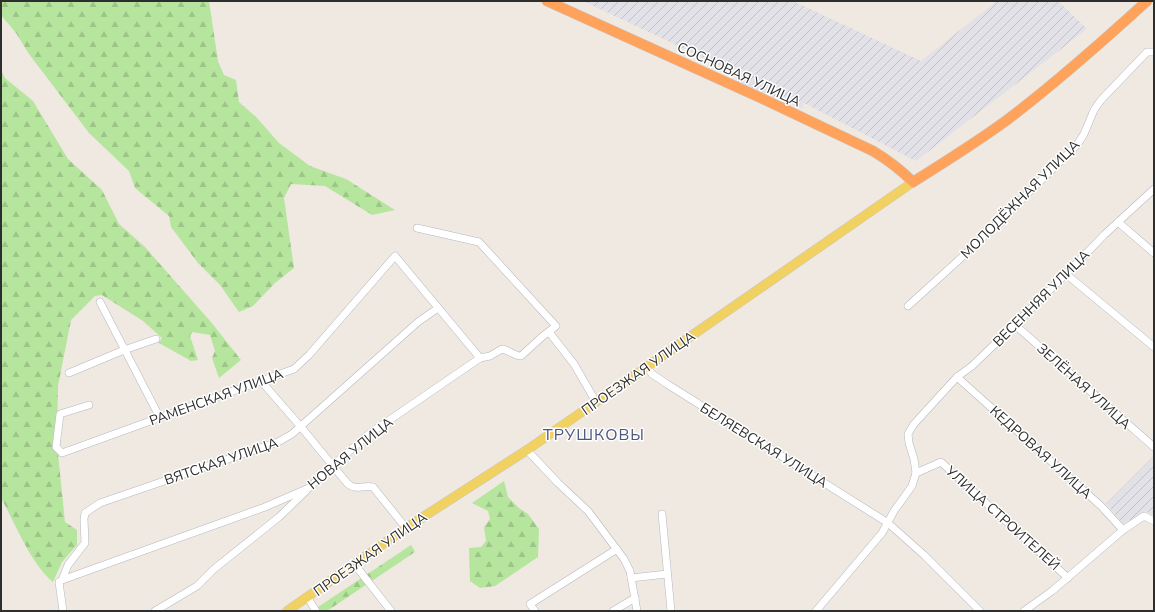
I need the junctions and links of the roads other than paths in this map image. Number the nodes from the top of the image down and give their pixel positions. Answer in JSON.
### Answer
{"nodes":[{"id":1,"x":547,"y":1,"type":"edge"},
{"id":2,"x":1147,"y":1,"type":"edge"},
{"id":3,"x":1154,"y":52,"type":"edge"},
{"id":4,"x":913,"y":182,"type":"junction"},
{"id":5,"x":1154,"y":189,"type":"edge"},
{"id":6,"x":1118,"y":222,"type":"junction"},
{"id":7,"x":417,"y":228,"type":"dead end"},
{"id":8,"x":1154,"y":254,"type":"edge"},
{"id":9,"x":1066,"y":274,"type":"junction"},
{"id":10,"x":100,"y":302,"type":"dead end"},
{"id":11,"x":908,"y":306,"type":"dead end"},
{"id":12,"x":438,"y":308,"type":"junction"},
{"id":13,"x":1015,"y":325,"type":"junction"},
{"id":14,"x":549,"y":332,"type":"junction"},
{"id":15,"x":156,"y":339,"type":"dead end"},
{"id":16,"x":1154,"y":347,"type":"edge"},
{"id":17,"x":124,"y":350,"type":"junction"},
{"id":18,"x":480,"y":358,"type":"junction"},
{"id":19,"x":647,"y":367,"type":"junction"},
{"id":20,"x":70,"y":373,"type":"dead end"},
{"id":21,"x":957,"y":377,"type":"junction"},
{"id":22,"x":261,"y":381,"type":"junction"},
{"id":23,"x":596,"y":402,"type":"junction"},
{"id":24,"x":89,"y":405,"type":"dead end"},
{"id":25,"x":160,"y":418,"type":"junction"},
{"id":26,"x":301,"y":427,"type":"junction"},
{"id":27,"x":1154,"y":448,"type":"edge"},
{"id":28,"x":527,"y":450,"type":"junction"},
{"id":29,"x":332,"y":466,"type":"junction"},
{"id":30,"x":916,"y":473,"type":"junction"},
{"id":31,"x":309,"y":488,"type":"junction"},
{"id":32,"x":662,"y":514,"type":"dead end"},
{"id":33,"x":1154,"y":521,"type":"edge"},
{"id":34,"x":886,"y":522,"type":"junction"},
{"id":35,"x":406,"y":528,"type":"junction"},
{"id":36,"x":1123,"y":530,"type":"junction"},
{"id":37,"x":617,"y":549,"type":"junction"},
{"id":38,"x":355,"y":565,"type":"junction"},
{"id":39,"x":667,"y":574,"type":"junction"},
{"id":40,"x":631,"y":578,"type":"junction"},
{"id":41,"x":1068,"y":578,"type":"junction"},
{"id":42,"x":60,"y":581,"type":"junction"},
{"id":43,"x":308,"y":598,"type":"junction"},
{"id":44,"x":635,"y":598,"type":"junction"},
{"id":45,"x":63,"y":611,"type":"edge"},
{"id":46,"x":155,"y":611,"type":"edge"},
{"id":47,"x":288,"y":611,"type":"edge"},
{"id":48,"x":316,"y":611,"type":"edge"},
{"id":49,"x":391,"y":611,"type":"edge"},
{"id":50,"x":535,"y":611,"type":"edge"},
{"id":51,"x":614,"y":611,"type":"edge"},
{"id":52,"x":637,"y":611,"type":"edge"},
{"id":53,"x":670,"y":611,"type":"edge"},
{"id":54,"x":816,"y":611,"type":"edge"},
{"id":55,"x":980,"y":611,"type":"edge"},
{"id":56,"x":1024,"y":611,"type":"edge"}],
"edges":[{"from":1,"to":4,"type":"highway","name":"СОСНОВАЯ УЛИЦА"},
{"from":2,"to":4,"type":"highway"},
{"from":3,"to":11,"type":"street","name":"МОЛОДЁЖНАЯ УЛИЦА"},
{"from":4,"to":19,"type":"main road","name":"ПРОЕЗЖАЯ УЛИЦА"},
{"from":5,"to":6,"type":"street","name":"ВЕСЕННЯЯ УЛИЦА"},
{"from":6,"to":8,"type":"street"},
{"from":6,"to":9,"type":"street","name":"ВЕСЕННЯЯ УЛИЦА"},
{"from":7,"to":14,"type":"street"},
{"from":9,"to":13,"type":"street","name":"ВЕСЕННЯЯ УЛИЦА"},
{"from":9,"to":16,"type":"street"},
{"from":10,"to":17,"type":"street"},
{"from":12,"to":18,"type":"street"},
{"from":12,"to":22,"type":"street","name":"РАМЕНСКАЯ УЛИЦА"},
{"from":12,"to":26,"type":"street","name":"ВЯТСКАЯ УЛИЦА"},
{"from":13,"to":21,"type":"street","name":"ВЕСЕННЯЯ УЛИЦА"},
{"from":13,"to":27,"type":"street","name":"ЗЕЛЁНАЯ УЛИЦА"},
{"from":14,"to":18,"type":"street","name":"НОВАЯ УЛИЦА"},
{"from":14,"to":23,"type":"street"},
{"from":15,"to":17,"type":"street"},
{"from":17,"to":20,"type":"street"},
{"from":17,"to":25,"type":"street"},
{"from":18,"to":29,"type":"street","name":"НОВАЯ УЛИЦА"},
{"from":19,"to":23,"type":"main road","name":"ПРОЕЗЖАЯ УЛИЦА"},
{"from":19,"to":34,"type":"street","name":"БЕЛЯЕВСКАЯ УЛИЦА"},
{"from":21,"to":30,"type":"street","name":"ВЕСЕННЯЯ УЛИЦА"},
{"from":21,"to":36,"type":"street","name":"КЕДРОВАЯ УЛИЦА"},
{"from":22,"to":25,"type":"street","name":"РАМЕНСКАЯ УЛИЦА"},
{"from":22,"to":26,"type":"street"},
{"from":23,"to":28,"type":"main road","name":"ПРОЕЗЖАЯ УЛИЦА"},
{"from":24,"to":25,"type":"street","name":"РАМЕНСКАЯ УЛИЦА"},
{"from":26,"to":29,"type":"street"},
{"from":26,"to":42,"type":"street","name":"ВЯТСКАЯ УЛИЦА"},
{"from":28,"to":35,"type":"main road","name":"ПРОЕЗЖАЯ УЛИЦА"},
{"from":28,"to":37,"type":"street"},
{"from":29,"to":31,"type":"street","name":"НОВАЯ УЛИЦА"},
{"from":29,"to":35,"type":"street"},
{"from":30,"to":34,"type":"street"},
{"from":30,"to":41,"type":"street","name":"УЛИЦА СТРОИТЕЛЕЙ"},
{"from":31,"to":42,"type":"street","name":"НОВАЯ УЛИЦА"},
{"from":31,"to":46,"type":"street"},
{"from":32,"to":39,"type":"street"},
{"from":33,"to":36,"type":"street"},
{"from":34,"to":54,"type":"street"},
{"from":34,"to":55,"type":"street","name":"БЕЛЯЕВСКАЯ УЛИЦА"},
{"from":35,"to":38,"type":"main road","name":"ПРОЕЗЖАЯ УЛИЦА"},
{"from":36,"to":41,"type":"street"},
{"from":37,"to":40,"type":"street"},
{"from":37,"to":50,"type":"street"},
{"from":38,"to":43,"type":"main road","name":"ПРОЕЗЖАЯ УЛИЦА"},
{"from":38,"to":49,"type":"street"},
{"from":39,"to":40,"type":"street"},
{"from":39,"to":53,"type":"street"},
{"from":40,"to":44,"type":"street"},
{"from":41,"to":56,"type":"street"},
{"from":42,"to":45,"type":"street"},
{"from":43,"to":47,"type":"main road","name":"ПРОЕЗЖАЯ УЛИЦА"},
{"from":43,"to":48,"type":"street"},
{"from":44,"to":51,"type":"street"},
{"from":44,"to":52,"type":"street"}]}
